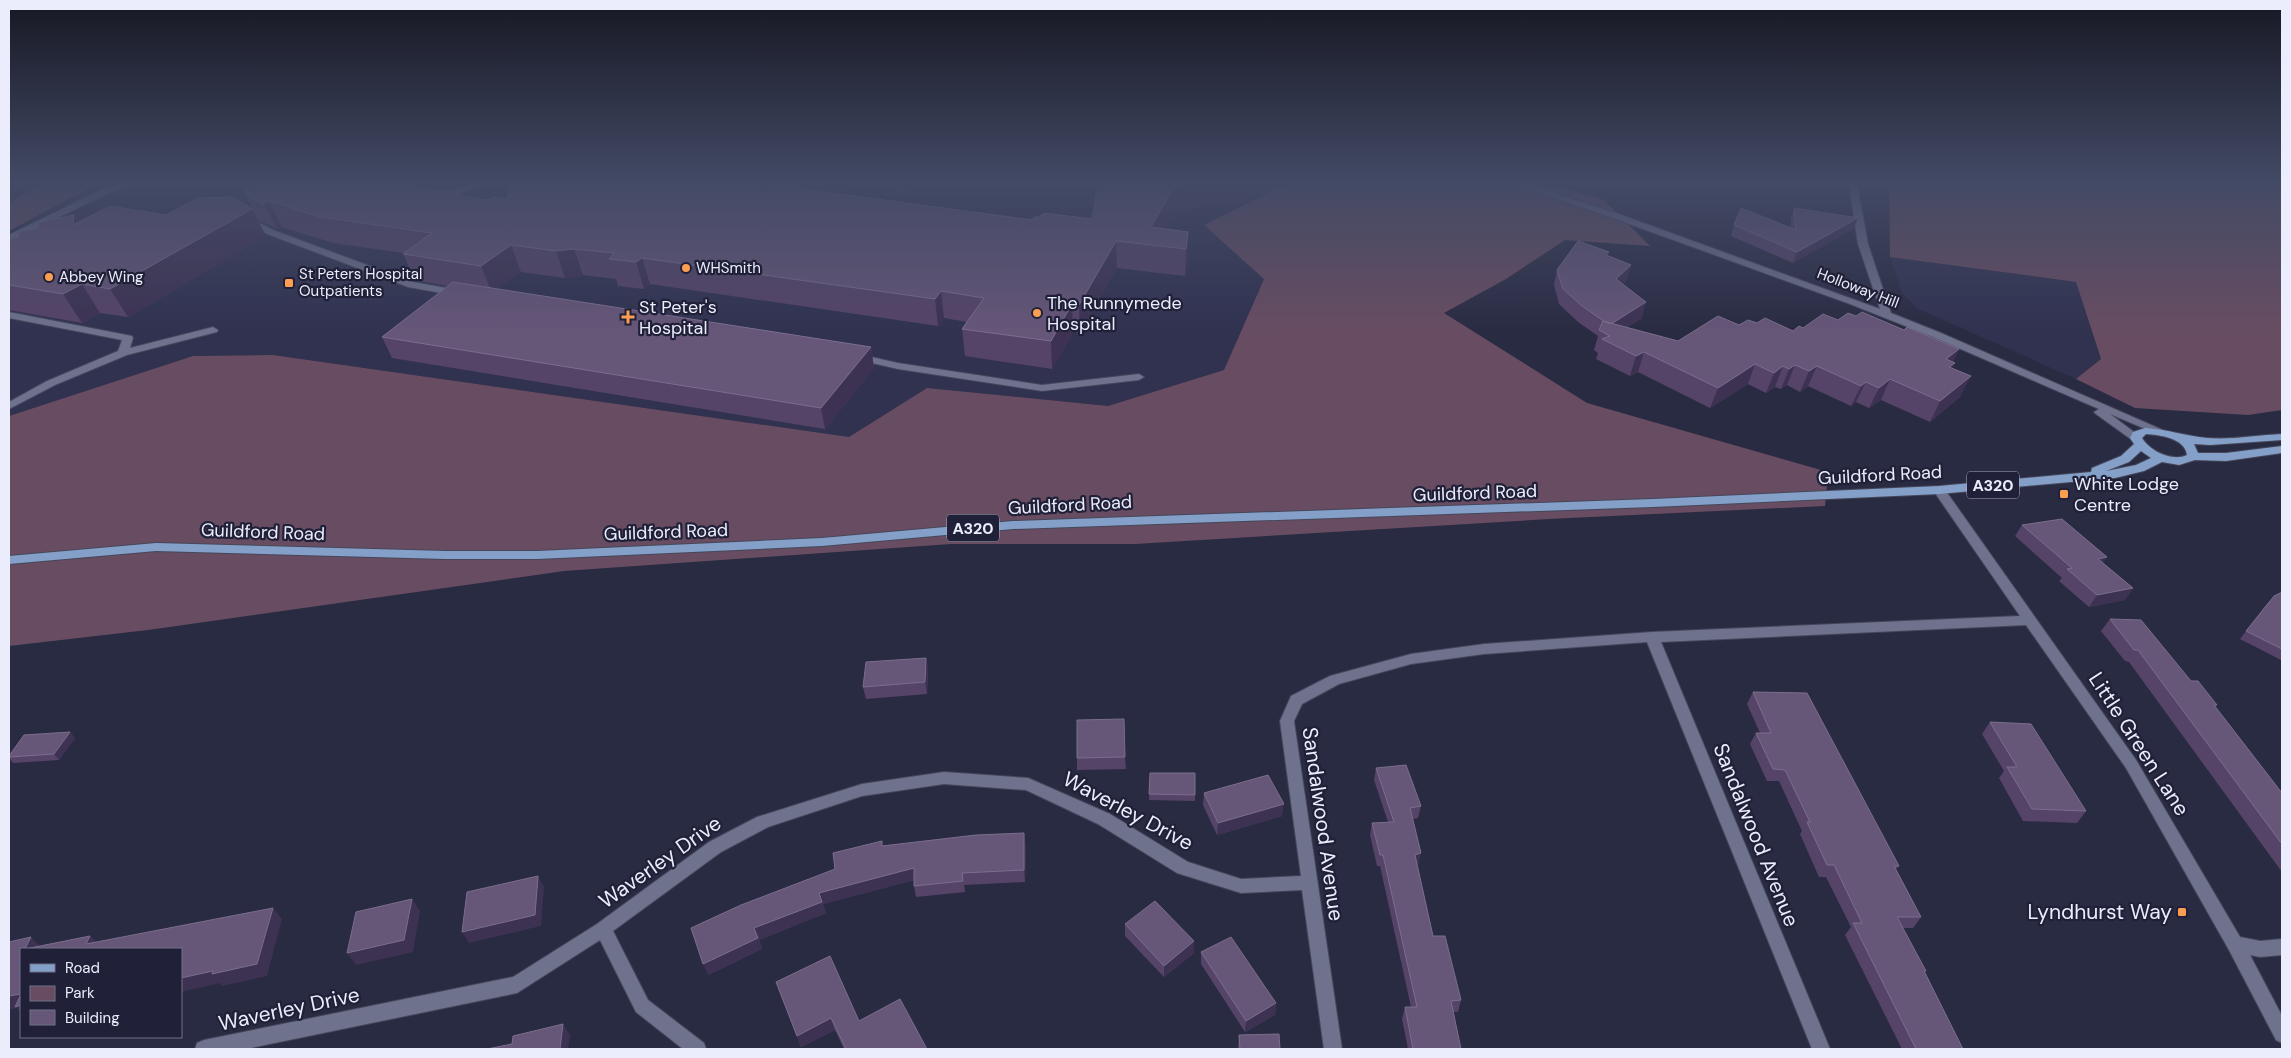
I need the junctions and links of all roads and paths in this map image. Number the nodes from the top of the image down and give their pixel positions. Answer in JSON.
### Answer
{"nodes":[{"id":1,"x":274,"y":233,"type":"edge"},
{"id":2,"x":1665,"y":233,"type":"edge"},
{"id":3,"x":1861,"y":233,"type":"edge"},
{"id":4,"x":468,"y":295,"type":"edge"},
{"id":5,"x":9,"y":315,"type":"edge"},
{"id":6,"x":1887,"y":316,"type":"junction"},
{"id":7,"x":213,"y":330,"type":"dead end"},
{"id":8,"x":123,"y":354,"type":"junction"},
{"id":9,"x":845,"y":355,"type":"edge"},
{"id":10,"x":1140,"y":377,"type":"dead end"},
{"id":11,"x":2070,"y":392,"type":"junction"},
{"id":12,"x":9,"y":406,"type":"edge"},
{"id":13,"x":2159,"y":431,"type":"junction"},
{"id":14,"x":2282,"y":437,"type":"edge"},
{"id":15,"x":2179,"y":438,"type":"junction"},
{"id":16,"x":2138,"y":442,"type":"junction"},
{"id":17,"x":2282,"y":450,"type":"edge"},
{"id":18,"x":2193,"y":456,"type":"junction"},
{"id":19,"x":2162,"y":457,"type":"junction"},
{"id":20,"x":2074,"y":478,"type":"junction"},
{"id":21,"x":1939,"y":490,"type":"junction"},
{"id":22,"x":9,"y":560,"type":"edge"},
{"id":23,"x":2031,"y":620,"type":"junction"},
{"id":24,"x":1652,"y":637,"type":"junction"},
{"id":25,"x":1309,"y":883,"type":"junction"},
{"id":26,"x":603,"y":929,"type":"junction"},
{"id":27,"x":2234,"y":944,"type":"junction"},
{"id":28,"x":2282,"y":947,"type":"edge"},
{"id":29,"x":2282,"y":1034,"type":"edge"},
{"id":30,"x":204,"y":1049,"type":"edge"},
{"id":31,"x":697,"y":1049,"type":"edge"},
{"id":32,"x":1333,"y":1049,"type":"edge"},
{"id":33,"x":1821,"y":1049,"type":"edge"}],
"edges":[{"from":1,"to":4,"type":"street"},
{"from":2,"to":6,"type":"street","name":"Holloway Hill"},
{"from":3,"to":6,"type":"street"},
{"from":5,"to":8,"type":"street"},
{"from":6,"to":11,"type":"street","name":"Holloway Hill"},
{"from":7,"to":8,"type":"street"},
{"from":8,"to":12,"type":"street"},
{"from":9,"to":10,"type":"street"},
{"from":11,"to":13,"type":"street","name":"Holloway Hill"},
{"from":11,"to":16,"type":"street","name":"Holloway Hill"},
{"from":13,"to":15,"type":"main road"},
{"from":13,"to":16,"type":"main road","number":"A320"},
{"from":14,"to":15,"type":"main road"},
{"from":15,"to":18,"type":"main road"},
{"from":16,"to":19,"type":"main road"},
{"from":16,"to":20,"type":"main road","number":"A320"},
{"from":17,"to":18,"type":"main road"},
{"from":18,"to":19,"type":"main road"},
{"from":19,"to":20,"type":"main road","number":"A320"},
{"from":20,"to":21,"type":"main road","name":"Guildford Road","number":"A320"},
{"from":21,"to":22,"type":"main road","name":"Guildford Road","number":"A320"},
{"from":21,"to":23,"type":"street","name":"Little Green Lane"},
{"from":23,"to":24,"type":"street","name":"Sandalwood Avenue"},
{"from":23,"to":27,"type":"street","name":"Little Green Lane"},
{"from":24,"to":25,"type":"street","name":"Sandalwood Avenue"},
{"from":24,"to":33,"type":"street","name":"Sandalwood Avenue"},
{"from":25,"to":26,"type":"street","name":"Waverley Drive"},
{"from":25,"to":32,"type":"street","name":"Sandalwood Avenue"},
{"from":26,"to":30,"type":"street","name":"Waverley Drive"},
{"from":26,"to":31,"type":"street","name":"Waverley Drive"},
{"from":27,"to":28,"type":"street"},
{"from":27,"to":29,"type":"street","name":"Little Green Lane"}]}
